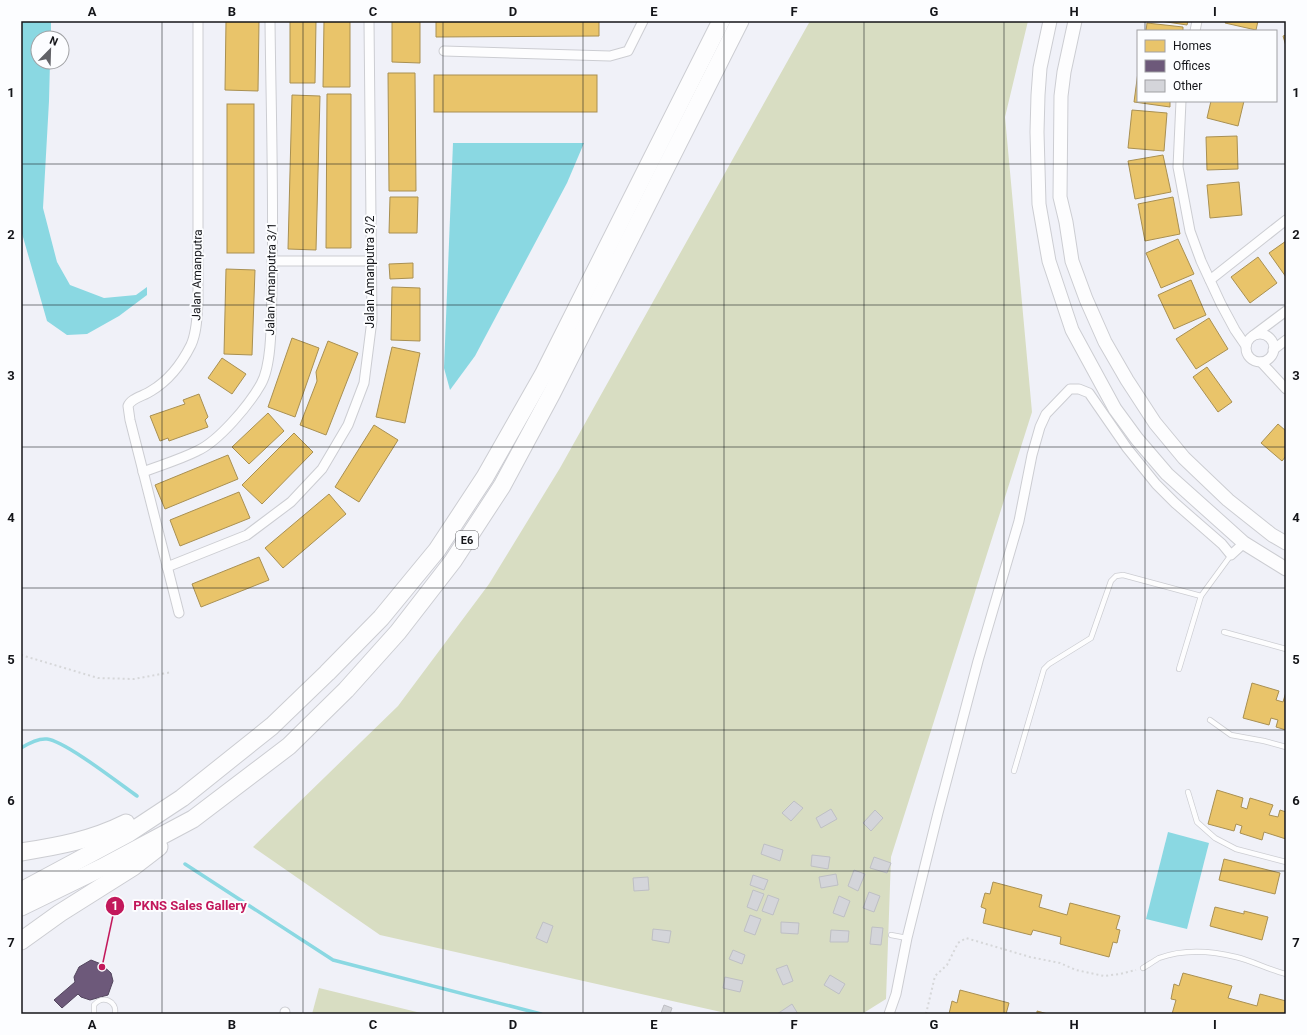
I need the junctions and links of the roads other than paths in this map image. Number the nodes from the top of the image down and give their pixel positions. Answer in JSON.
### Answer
{"nodes":[{"id":1,"x":198,"y":21,"type":"edge"},
{"id":2,"x":270,"y":21,"type":"edge"},
{"id":3,"x":369,"y":21,"type":"edge"},
{"id":4,"x":643,"y":21,"type":"edge"},
{"id":5,"x":721,"y":21,"type":"edge"},
{"id":6,"x":740,"y":21,"type":"edge"},
{"id":7,"x":1050,"y":21,"type":"edge"},
{"id":8,"x":1075,"y":21,"type":"edge"},
{"id":9,"x":444,"y":51,"type":"dead end"},
{"id":10,"x":1181,"y":102,"type":"edge"},
{"id":11,"x":1286,"y":220,"type":"edge"},
{"id":12,"x":272,"y":261,"type":"junction"},
{"id":13,"x":371,"y":261,"type":"junction"},
{"id":14,"x":1210,"y":280,"type":"junction"},
{"id":15,"x":1286,"y":311,"type":"edge"},
{"id":16,"x":1254,"y":335,"type":"junction"},
{"id":17,"x":1286,"y":340,"type":"edge"},
{"id":18,"x":1246,"y":346,"type":"junction"},
{"id":19,"x":1274,"y":350,"type":"junction"},
{"id":20,"x":1261,"y":362,"type":"junction"},
{"id":21,"x":1286,"y":390,"type":"edge"},
{"id":22,"x":143,"y":472,"type":"junction"},
{"id":23,"x":1244,"y":543,"type":"junction"},
{"id":24,"x":1286,"y":543,"type":"edge"},
{"id":25,"x":1231,"y":555,"type":"junction"},
{"id":26,"x":167,"y":567,"type":"junction"},
{"id":27,"x":1286,"y":569,"type":"edge"},
{"id":28,"x":1201,"y":596,"type":"junction"},
{"id":29,"x":179,"y":613,"type":"dead end"},
{"id":30,"x":1224,"y":632,"type":"dead end"},
{"id":31,"x":1286,"y":649,"type":"edge"},
{"id":32,"x":1179,"y":669,"type":"dead end"},
{"id":33,"x":1210,"y":720,"type":"dead end"},
{"id":34,"x":1286,"y":747,"type":"edge"},
{"id":35,"x":1014,"y":771,"type":"dead end"},
{"id":36,"x":1188,"y":792,"type":"dead end"},
{"id":37,"x":182,"y":798,"type":"junction"},
{"id":38,"x":193,"y":819,"type":"junction"},
{"id":39,"x":21,"y":852,"type":"edge"},
{"id":40,"x":1286,"y":862,"type":"edge"},
{"id":41,"x":21,"y":890,"type":"edge"},
{"id":42,"x":21,"y":907,"type":"edge"},
{"id":43,"x":891,"y":935,"type":"dead end"},
{"id":44,"x":907,"y":938,"type":"junction"},
{"id":45,"x":21,"y":941,"type":"edge"},
{"id":46,"x":1143,"y":968,"type":"road end"},
{"id":47,"x":1286,"y":974,"type":"edge"},
{"id":48,"x":94,"y":1014,"type":"edge"},
{"id":49,"x":115,"y":1014,"type":"edge"},
{"id":50,"x":889,"y":1014,"type":"edge"}],
"edges":[{"from":1,"to":22,"type":"street","name":"Jalan Amanputra"},
{"from":2,"to":12,"type":"street","name":"Jalan Amanputra 3/1"},
{"from":3,"to":13,"type":"street","name":"Jalan Amanputra 3/2"},
{"from":4,"to":9,"type":"street"},
{"from":5,"to":37,"type":"highway","number":"E6"},
{"from":6,"to":38,"type":"highway","number":"E6"},
{"from":7,"to":23,"type":"main road"},
{"from":8,"to":24,"type":"main road"},
{"from":10,"to":14,"type":"street"},
{"from":11,"to":14,"type":"street"},
{"from":12,"to":13,"type":"street"},
{"from":12,"to":22,"type":"street","name":"Jalan Amanputra 3/1"},
{"from":13,"to":26,"type":"street","name":"Jalan Amanputra 3/2"},
{"from":14,"to":18,"type":"street"},
{"from":15,"to":16,"type":"street"},
{"from":16,"to":18,"type":"street"},
{"from":16,"to":19,"type":"street"},
{"from":17,"to":19,"type":"street"},
{"from":18,"to":20,"type":"street"},
{"from":19,"to":20,"type":"street"},
{"from":20,"to":21,"type":"street"},
{"from":22,"to":26,"type":"street","name":"Jalan Amanputra"},
{"from":23,"to":25,"type":"street"},
{"from":23,"to":27,"type":"main road"},
{"from":25,"to":28,"type":"lane"},
{"from":25,"to":44,"type":"street"},
{"from":26,"to":29,"type":"street","name":"Jalan Amanputra"},
{"from":28,"to":32,"type":"lane"},
{"from":28,"to":35,"type":"lane"},
{"from":30,"to":31,"type":"lane"},
{"from":33,"to":34,"type":"lane"},
{"from":36,"to":40,"type":"lane"},
{"from":37,"to":39,"type":"highway"},
{"from":37,"to":41,"type":"highway","number":"E6"},
{"from":38,"to":42,"type":"highway","number":"E6"},
{"from":38,"to":45,"type":"highway"},
{"from":43,"to":44,"type":"lane"},
{"from":44,"to":50,"type":"street"},
{"from":46,"to":47,"type":"lane"},
{"from":48,"to":49,"type":"lane"}]}
